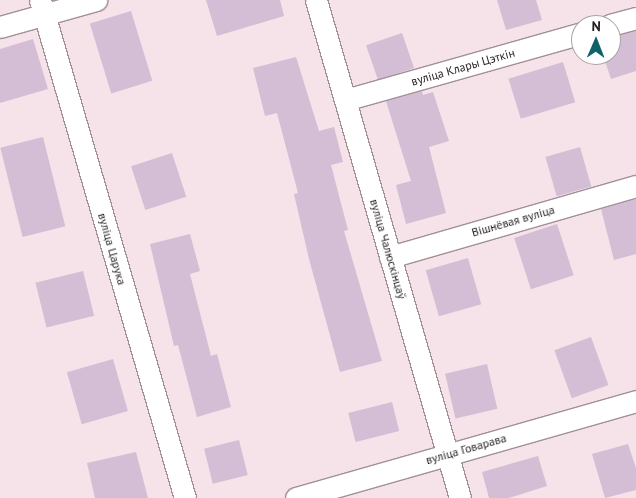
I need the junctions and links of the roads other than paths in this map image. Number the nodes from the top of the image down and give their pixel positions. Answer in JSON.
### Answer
{"nodes":[{"id":1,"x":96,"y":0,"type":"edge"},
{"id":2,"x":316,"y":0,"type":"edge"},
{"id":3,"x":42,"y":7,"type":"edge"},
{"id":4,"x":636,"y":18,"type":"edge"},
{"id":5,"x":621,"y":22,"type":"edge"},
{"id":6,"x":0,"y":27,"type":"edge"},
{"id":7,"x":571,"y":36,"type":"edge"},
{"id":8,"x":345,"y":100,"type":"junction"},
{"id":9,"x":636,"y":186,"type":"edge"},
{"id":10,"x":390,"y":257,"type":"junction"},
{"id":11,"x":636,"y":401,"type":"edge"},
{"id":12,"x":447,"y":454,"type":"junction"},
{"id":13,"x":184,"y":498,"type":"edge"},
{"id":14,"x":296,"y":498,"type":"edge"},
{"id":15,"x":460,"y":498,"type":"edge"}],
"edges":[{"from":1,"to":3,"type":"street"},
{"from":2,"to":8,"type":"street","name":"вуліца Чалюскінцаў"},
{"from":3,"to":6,"type":"street"},
{"from":3,"to":13,"type":"street","name":"вуліца Царука"},
{"from":4,"to":5,"type":"street"},
{"from":7,"to":8,"type":"street","name":"вуліца Клары Цэткін"},
{"from":8,"to":10,"type":"street","name":"вуліца Чалюскінцаў"},
{"from":9,"to":10,"type":"street","name":"Вішнёвая вуліца"},
{"from":10,"to":12,"type":"street","name":"вуліца Чалюскінцаў"},
{"from":11,"to":12,"type":"street","name":"вуліца Говарава"},
{"from":12,"to":14,"type":"street","name":"вуліца Говарава"},
{"from":12,"to":15,"type":"street","name":"вуліца Чалюскінцаў"}]}
